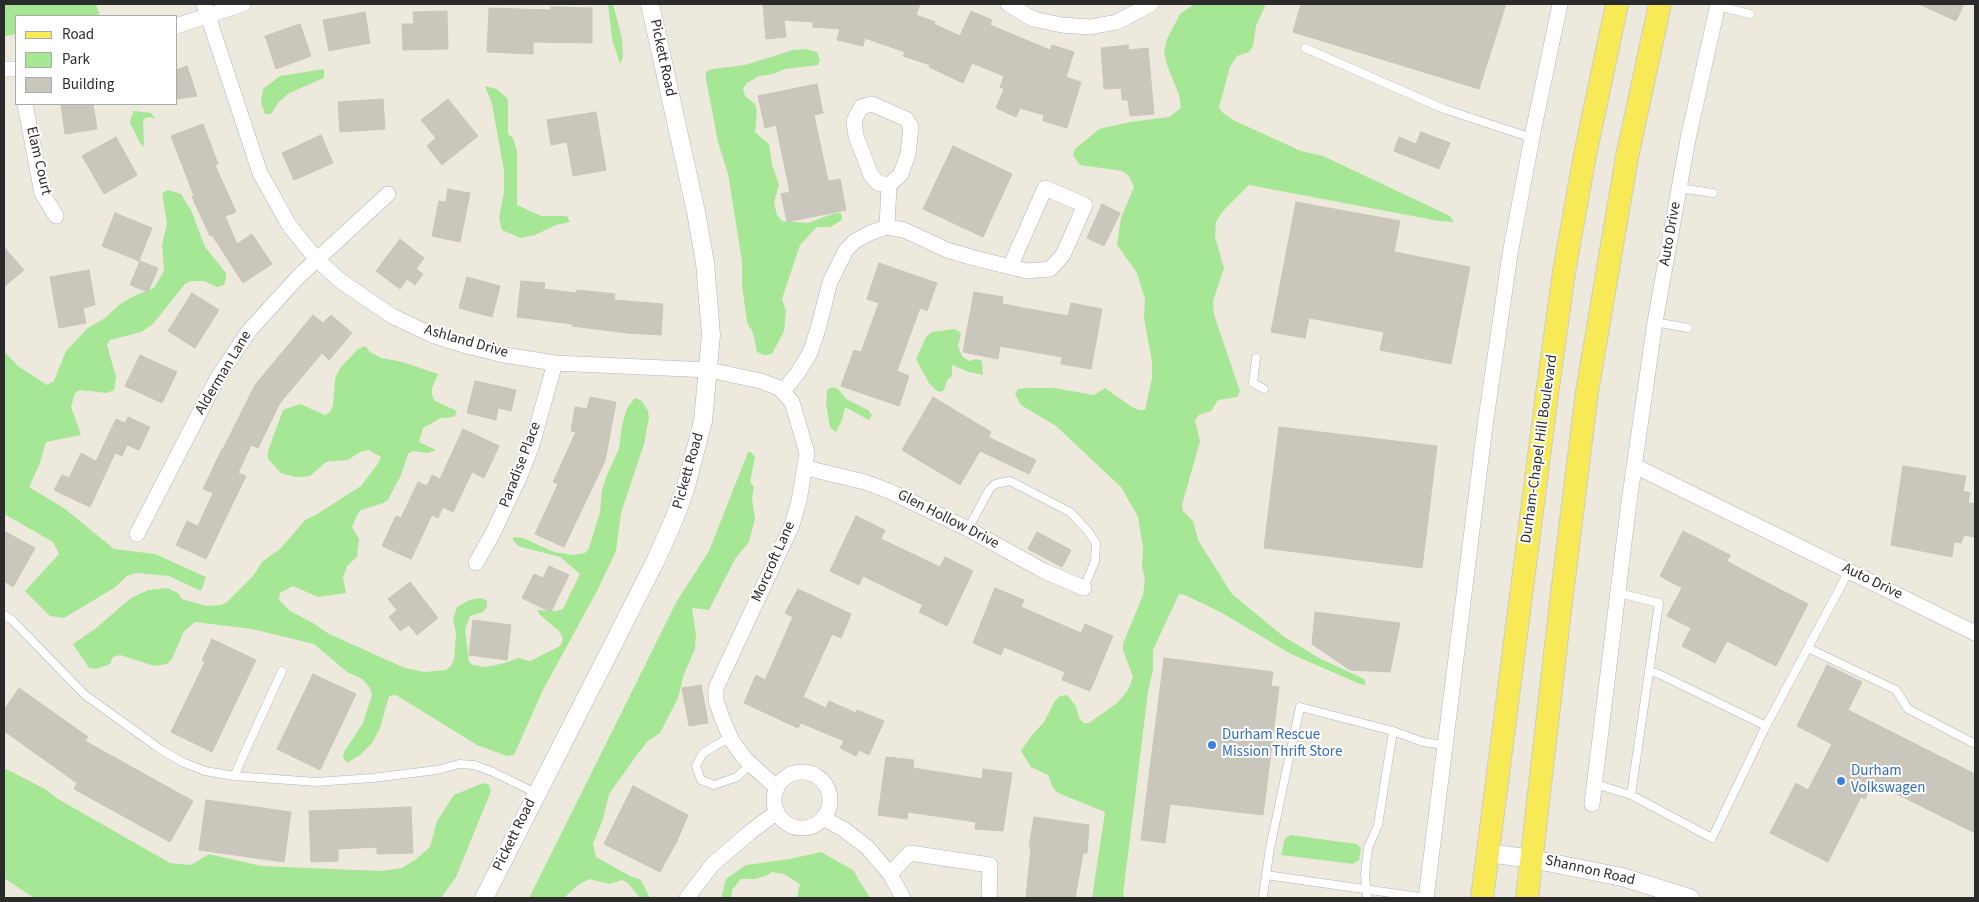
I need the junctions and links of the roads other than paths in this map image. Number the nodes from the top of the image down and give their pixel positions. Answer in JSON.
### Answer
{"nodes":[{"id":1,"x":243,"y":4,"type":"edge"},
{"id":2,"x":650,"y":4,"type":"edge"},
{"id":3,"x":1008,"y":4,"type":"edge"},
{"id":4,"x":1151,"y":4,"type":"edge"},
{"id":5,"x":1560,"y":4,"type":"edge"},
{"id":6,"x":1617,"y":4,"type":"edge"},
{"id":7,"x":1653,"y":4,"type":"edge"},
{"id":8,"x":1660,"y":4,"type":"edge"},
{"id":9,"x":1718,"y":5,"type":"edge"},
{"id":10,"x":206,"y":10,"type":"edge"},
{"id":11,"x":1750,"y":14,"type":"dead end"},
{"id":12,"x":178,"y":25,"type":"edge"},
{"id":13,"x":1650,"y":43,"type":"junction"},
{"id":14,"x":1305,"y":48,"type":"dead end"},
{"id":15,"x":25,"y":105,"type":"edge"},
{"id":16,"x":1532,"y":138,"type":"junction"},
{"id":17,"x":888,"y":185,"type":"junction"},
{"id":18,"x":1679,"y":188,"type":"junction"},
{"id":19,"x":1713,"y":193,"type":"dead end"},
{"id":20,"x":388,"y":194,"type":"dead end"},
{"id":21,"x":56,"y":216,"type":"dead end"},
{"id":22,"x":887,"y":227,"type":"junction"},
{"id":23,"x":317,"y":260,"type":"junction"},
{"id":24,"x":1010,"y":267,"type":"junction"},
{"id":25,"x":1656,"y":322,"type":"junction"},
{"id":26,"x":1688,"y":328,"type":"dead end"},
{"id":27,"x":1256,"y":358,"type":"dead end"},
{"id":28,"x":555,"y":363,"type":"junction"},
{"id":29,"x":709,"y":370,"type":"junction"},
{"id":30,"x":1264,"y":389,"type":"dead end"},
{"id":31,"x":783,"y":391,"type":"junction"},
{"id":32,"x":1635,"y":466,"type":"junction"},
{"id":33,"x":806,"y":468,"type":"junction"},
{"id":34,"x":968,"y":529,"type":"junction"},
{"id":35,"x":137,"y":534,"type":"dead end"},
{"id":36,"x":476,"y":563,"type":"dead end"},
{"id":37,"x":1849,"y":571,"type":"junction"},
{"id":38,"x":1084,"y":588,"type":"joint"},
{"id":39,"x":1619,"y":593,"type":"junction"},
{"id":40,"x":4,"y":615,"type":"edge"},
{"id":41,"x":1975,"y":633,"type":"edge"},
{"id":42,"x":1808,"y":648,"type":"junction"},
{"id":43,"x":282,"y":671,"type":"dead end"},
{"id":44,"x":1649,"y":671,"type":"junction"},
{"id":45,"x":1766,"y":726,"type":"junction"},
{"id":46,"x":1392,"y":731,"type":"junction"},
{"id":47,"x":730,"y":737,"type":"junction"},
{"id":48,"x":1975,"y":744,"type":"edge"},
{"id":49,"x":1445,"y":745,"type":"junction"},
{"id":50,"x":751,"y":764,"type":"junction"},
{"id":51,"x":234,"y":776,"type":"junction"},
{"id":52,"x":1595,"y":784,"type":"junction"},
{"id":53,"x":777,"y":788,"type":"junction"},
{"id":54,"x":536,"y":793,"type":"junction"},
{"id":55,"x":1631,"y":796,"type":"junction"},
{"id":56,"x":1592,"y":804,"type":"dead end"},
{"id":57,"x":777,"y":812,"type":"junction"},
{"id":58,"x":823,"y":818,"type":"junction"},
{"id":59,"x":1488,"y":853,"type":"junction"},
{"id":60,"x":1532,"y":859,"type":"junction"},
{"id":61,"x":890,"y":874,"type":"junction"},
{"id":62,"x":1266,"y":874,"type":"junction"},
{"id":63,"x":1366,"y":890,"type":"junction"},
{"id":64,"x":484,"y":898,"type":"edge"},
{"id":65,"x":687,"y":898,"type":"edge"},
{"id":66,"x":903,"y":898,"type":"edge"},
{"id":67,"x":989,"y":898,"type":"edge"},
{"id":68,"x":1264,"y":898,"type":"edge"},
{"id":69,"x":1367,"y":898,"type":"edge"},
{"id":70,"x":1426,"y":898,"type":"edge"},
{"id":71,"x":1482,"y":898,"type":"edge"},
{"id":72,"x":1527,"y":898,"type":"edge"},
{"id":73,"x":1690,"y":898,"type":"edge"}],
"edges":[{"from":1,"to":10,"type":"street"},
{"from":2,"to":29,"type":"street","name":"Pickett Road"},
{"from":3,"to":4,"type":"street"},
{"from":5,"to":16,"type":"street"},
{"from":6,"to":59,"type":"main road","name":"Durham-Chapel Hill Boulevard"},
{"from":7,"to":13,"type":"main road"},
{"from":8,"to":13,"type":"main road"},
{"from":9,"to":11,"type":"lane"},
{"from":9,"to":18,"type":"street","name":"Auto Drive"},
{"from":10,"to":12,"type":"street"},
{"from":10,"to":23,"type":"street","name":"Ashland Drive"},
{"from":13,"to":60,"type":"main road"},
{"from":14,"to":16,"type":"lane"},
{"from":15,"to":21,"type":"street","name":"Elam Court"},
{"from":16,"to":49,"type":"street"},
{"from":17,"to":17,"type":"street"},
{"from":17,"to":22,"type":"street"},
{"from":18,"to":19,"type":"lane"},
{"from":18,"to":25,"type":"street","name":"Auto Drive"},
{"from":20,"to":23,"type":"street","name":"Alderman Lane"},
{"from":22,"to":24,"type":"street"},
{"from":22,"to":31,"type":"street"},
{"from":23,"to":28,"type":"street","name":"Ashland Drive"},
{"from":23,"to":35,"type":"street","name":"Alderman Lane"},
{"from":24,"to":24,"type":"street"},
{"from":25,"to":26,"type":"lane"},
{"from":25,"to":32,"type":"street","name":"Auto Drive"},
{"from":27,"to":30,"type":"lane"},
{"from":28,"to":29,"type":"street","name":"Ashland Drive"},
{"from":28,"to":36,"type":"street","name":"Paradise Place"},
{"from":29,"to":31,"type":"street"},
{"from":29,"to":54,"type":"street","name":"Pickett Road"},
{"from":31,"to":33,"type":"street","name":"Morcroft Lane"},
{"from":32,"to":37,"type":"street","name":"Auto Drive"},
{"from":32,"to":39,"type":"street","name":"Auto Drive"},
{"from":33,"to":34,"type":"street","name":"Glen Hollow Drive"},
{"from":33,"to":47,"type":"street","name":"Morcroft Lane"},
{"from":34,"to":38,"type":"street","name":"Glen Hollow Drive"},
{"from":34,"to":38,"type":"lane"},
{"from":37,"to":41,"type":"street","name":"Auto Drive"},
{"from":37,"to":42,"type":"lane"},
{"from":39,"to":44,"type":"lane"},
{"from":39,"to":52,"type":"street","name":"Auto Drive"},
{"from":40,"to":51,"type":"lane"},
{"from":42,"to":45,"type":"lane"},
{"from":42,"to":48,"type":"lane"},
{"from":43,"to":51,"type":"lane"},
{"from":44,"to":45,"type":"lane"},
{"from":44,"to":55,"type":"lane"},
{"from":45,"to":55,"type":"lane"},
{"from":46,"to":49,"type":"lane"},
{"from":46,"to":62,"type":"lane"},
{"from":46,"to":63,"type":"lane"},
{"from":47,"to":50,"type":"street","name":"Morcroft Lane"},
{"from":47,"to":50,"type":"lane"},
{"from":49,"to":70,"type":"street"},
{"from":50,"to":53,"type":"street","name":"Morcroft Lane"},
{"from":51,"to":54,"type":"lane"},
{"from":52,"to":55,"type":"lane"},
{"from":52,"to":56,"type":"street","name":"Auto Drive"},
{"from":53,"to":57,"type":"street"},
{"from":53,"to":58,"type":"street"},
{"from":54,"to":64,"type":"street","name":"Pickett Road"},
{"from":57,"to":58,"type":"street"},
{"from":57,"to":65,"type":"street"},
{"from":58,"to":61,"type":"street"},
{"from":59,"to":60,"type":"street","name":"Shannon Road"},
{"from":59,"to":71,"type":"main road","name":"Durham-Chapel Hill Boulevard"},
{"from":60,"to":72,"type":"main road"},
{"from":60,"to":73,"type":"street","name":"Shannon Road"},
{"from":61,"to":66,"type":"street"},
{"from":61,"to":67,"type":"street"},
{"from":62,"to":63,"type":"lane"},
{"from":62,"to":68,"type":"lane"},
{"from":63,"to":69,"type":"lane"},
{"from":63,"to":70,"type":"lane"}]}
